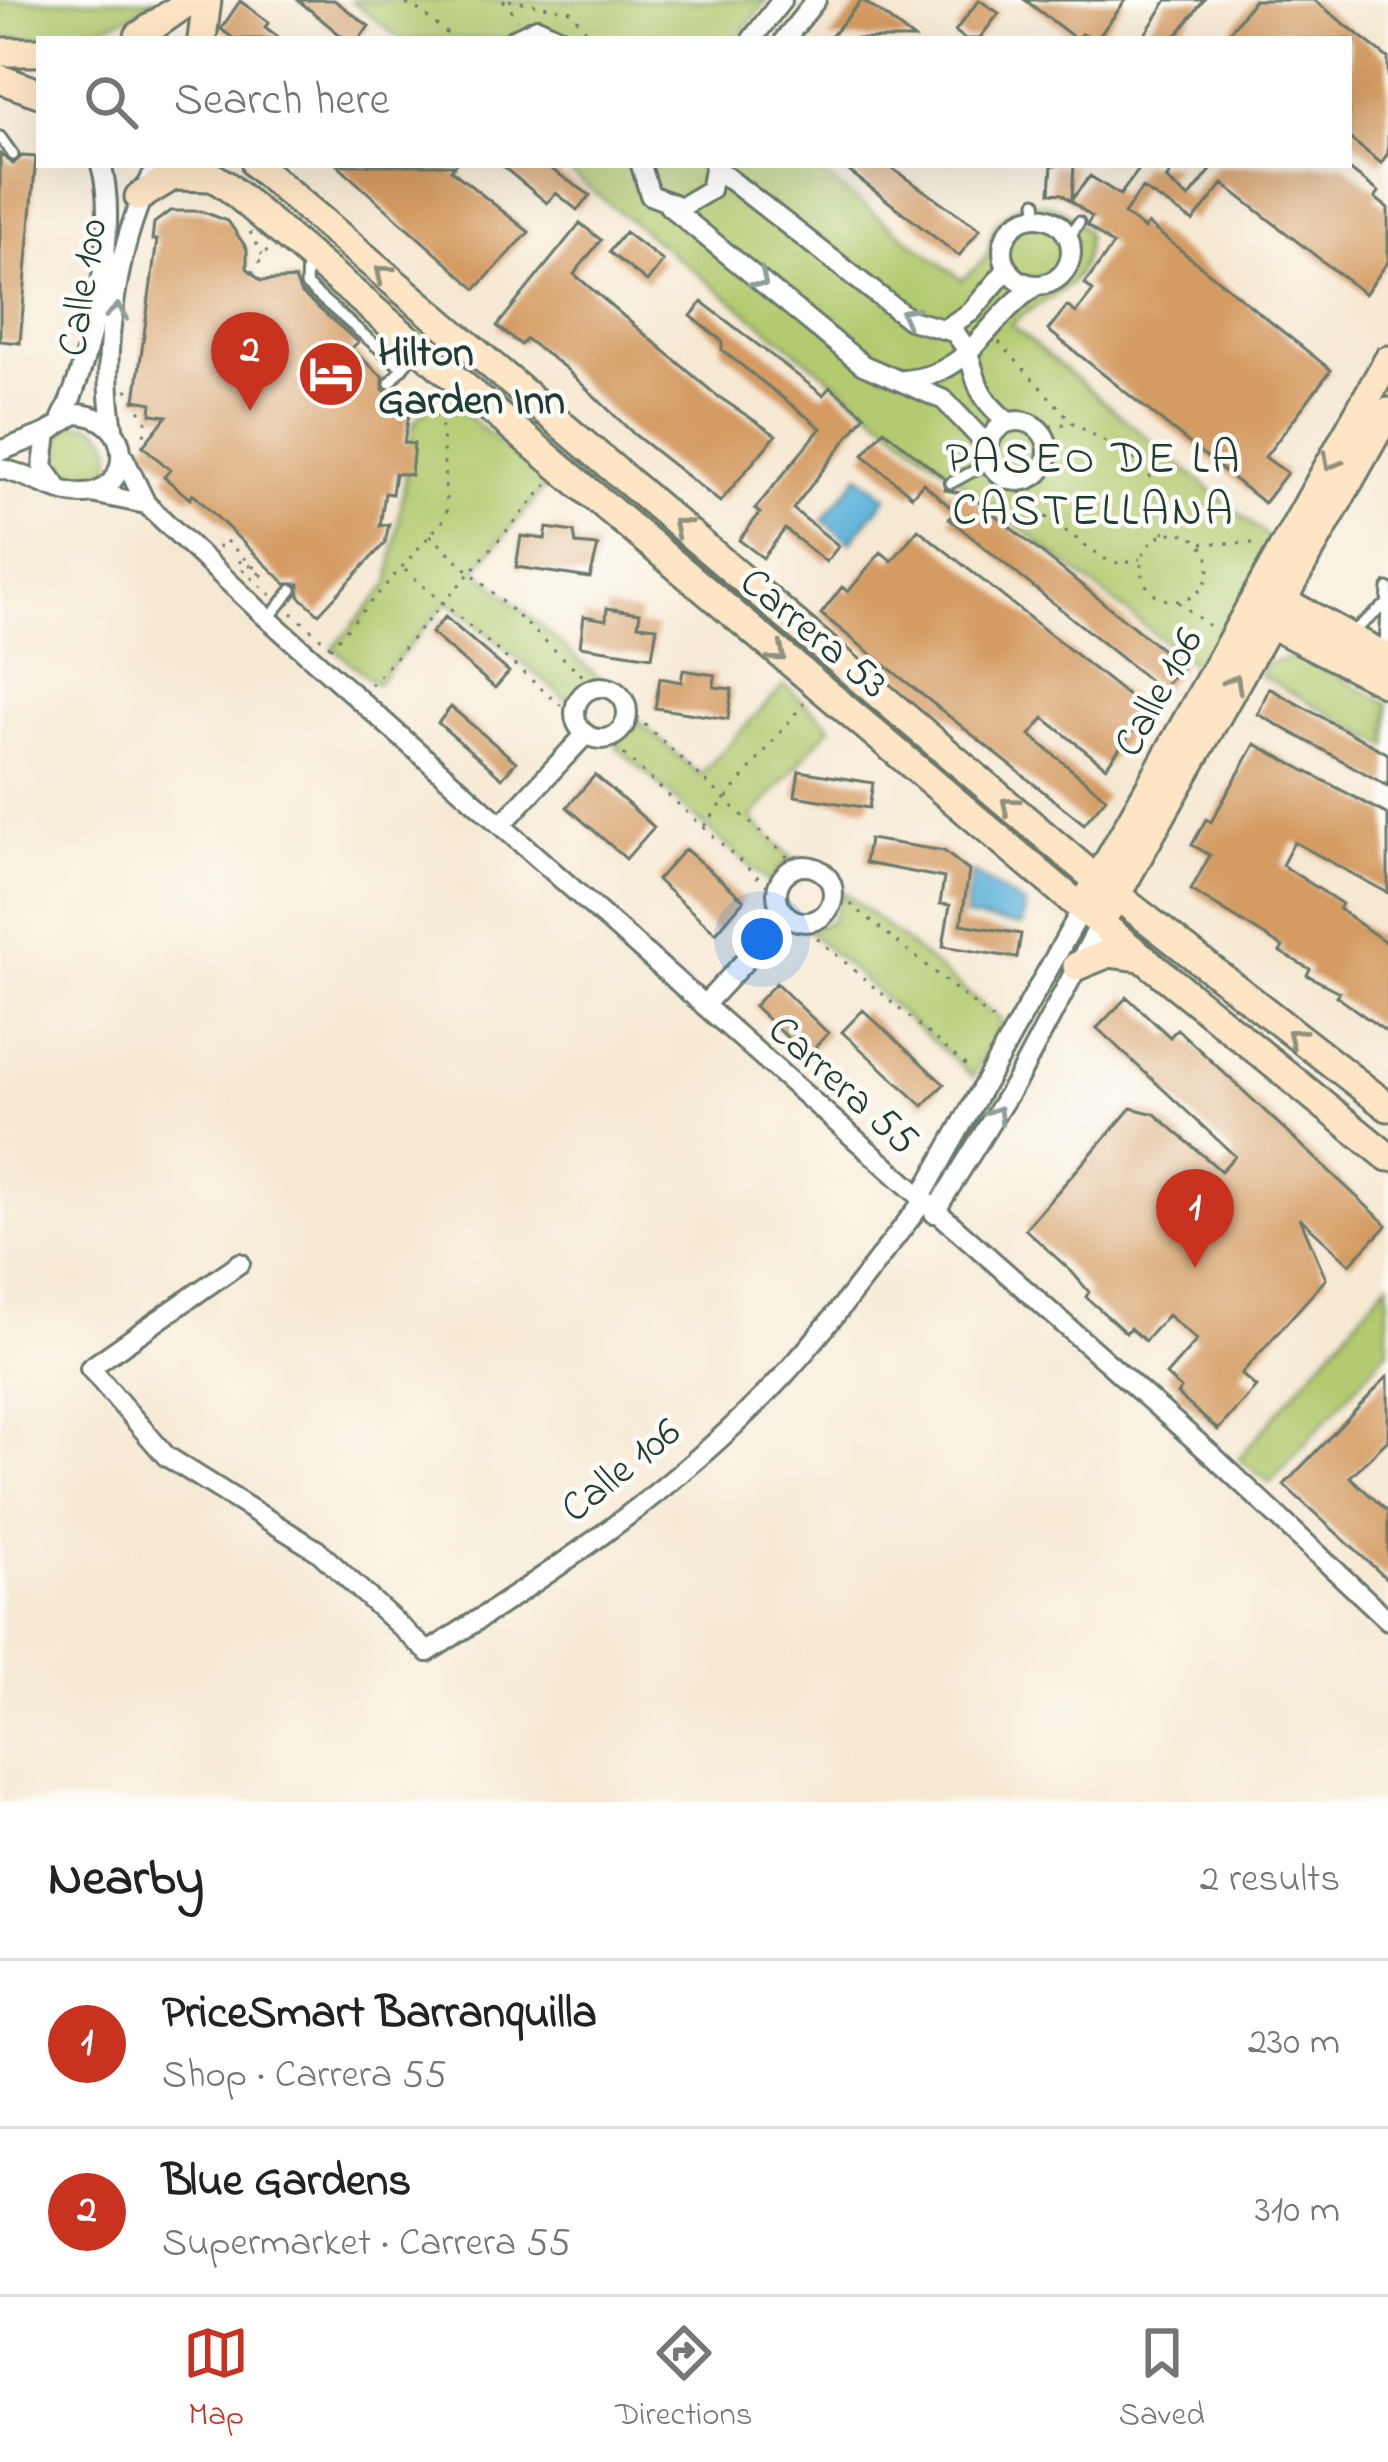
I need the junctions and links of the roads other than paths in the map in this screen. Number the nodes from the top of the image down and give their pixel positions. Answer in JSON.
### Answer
{"nodes":[{"id":1,"x":191,"y":0,"type":"edge"},
{"id":2,"x":207,"y":0,"type":"edge"},
{"id":3,"x":782,"y":0,"type":"edge"},
{"id":4,"x":816,"y":0,"type":"edge"},
{"id":5,"x":520,"y":34,"type":"edge"},
{"id":6,"x":144,"y":36,"type":"edge"},
{"id":7,"x":202,"y":36,"type":"edge"},
{"id":8,"x":557,"y":36,"type":"edge"},
{"id":9,"x":754,"y":36,"type":"edge"},
{"id":10,"x":787,"y":36,"type":"edge"},
{"id":11,"x":0,"y":52,"type":"edge"},
{"id":12,"x":36,"y":52,"type":"edge"},
{"id":13,"x":0,"y":79,"type":"edge"},
{"id":14,"x":36,"y":92,"type":"edge"},
{"id":15,"x":0,"y":137,"type":"edge"},
{"id":16,"x":13,"y":155,"type":"dead end"},
{"id":17,"x":101,"y":168,"type":"edge"},
{"id":18,"x":156,"y":168,"type":"edge"},
{"id":19,"x":260,"y":168,"type":"edge"},
{"id":20,"x":642,"y":168,"type":"edge"},
{"id":21,"x":714,"y":168,"type":"edge"},
{"id":22,"x":718,"y":168,"type":"edge"},
{"id":23,"x":205,"y":171,"type":"edge"},
{"id":24,"x":139,"y":197,"type":"junction"},
{"id":25,"x":669,"y":206,"type":"junction"},
{"id":26,"x":308,"y":254,"type":"junction"},
{"id":27,"x":1007,"y":268,"type":"junction"},
{"id":28,"x":1036,"y":285,"type":"junction"},
{"id":29,"x":387,"y":321,"type":"junction"},
{"id":30,"x":946,"y":328,"type":"junction"},
{"id":31,"x":357,"y":329,"type":"junction"},
{"id":32,"x":969,"y":355,"type":"junction"},
{"id":33,"x":410,"y":358,"type":"junction"},
{"id":34,"x":1388,"y":360,"type":"edge"},
{"id":35,"x":899,"y":380,"type":"junction"},
{"id":36,"x":390,"y":383,"type":"dead end"},
{"id":37,"x":1388,"y":412,"type":"edge"},
{"id":38,"x":62,"y":418,"type":"junction"},
{"id":39,"x":1008,"y":422,"type":"junction"},
{"id":40,"x":113,"y":428,"type":"junction"},
{"id":41,"x":46,"y":433,"type":"junction"},
{"id":42,"x":0,"y":451,"type":"edge"},
{"id":43,"x":122,"y":454,"type":"junction"},
{"id":44,"x":989,"y":454,"type":"junction"},
{"id":45,"x":0,"y":469,"type":"edge"},
{"id":46,"x":951,"y":483,"type":"dead end"},
{"id":47,"x":56,"y":485,"type":"junction"},
{"id":48,"x":92,"y":493,"type":"junction"},
{"id":49,"x":146,"y":504,"type":"junction"},
{"id":50,"x":1388,"y":589,"type":"edge"},
{"id":51,"x":292,"y":590,"type":"dead end"},
{"id":52,"x":1264,"y":605,"type":"junction"},
{"id":53,"x":1383,"y":607,"type":"junction"},
{"id":54,"x":268,"y":619,"type":"junction"},
{"id":55,"x":1342,"y":646,"type":"junction"},
{"id":56,"x":1387,"y":666,"type":"edge"},
{"id":57,"x":589,"y":730,"type":"junction"},
{"id":58,"x":503,"y":823,"type":"junction"},
{"id":59,"x":1107,"y":888,"type":"junction"},
{"id":60,"x":1091,"y":916,"type":"junction"},
{"id":61,"x":792,"y":919,"type":"junction"},
{"id":62,"x":1142,"y":957,"type":"junction"},
{"id":63,"x":1078,"y":965,"type":"junction"},
{"id":64,"x":704,"y":1005,"type":"junction"},
{"id":65,"x":997,"y":1063,"type":"junction"},
{"id":66,"x":1017,"y":1080,"type":"junction"},
{"id":67,"x":1388,"y":1107,"type":"edge"},
{"id":68,"x":949,"y":1149,"type":"junction"},
{"id":69,"x":1388,"y":1157,"type":"edge"},
{"id":70,"x":893,"y":1176,"type":"junction"},
{"id":71,"x":926,"y":1205,"type":"junction"},
{"id":72,"x":240,"y":1263,"type":"dead end"},
{"id":73,"x":1388,"y":1620,"type":"edge"}],
"edges":[{"from":1,"to":6,"type":"main road"},
{"from":2,"to":7,"type":"main road"},
{"from":3,"to":9,"type":"street"},
{"from":4,"to":10,"type":"street"},
{"from":5,"to":8,"type":"street"},
{"from":11,"to":12,"type":"main road"},
{"from":13,"to":14,"type":"main road"},
{"from":15,"to":16,"type":"lane"},
{"from":17,"to":38,"type":"street","name":"Calle 100"},
{"from":18,"to":24,"type":"street","name":"Calle 100"},
{"from":59,"to":19,"type":"main road","name":"Carrera 53","one_way":true},
{"from":20,"to":25,"type":"street"},
{"from":21,"to":25,"type":"street"},
{"from":30,"to":22,"type":"street","one_way":true},
{"from":23,"to":24,"type":"main road"},
{"from":23,"to":26,"type":"main road","name":"Carrera 53"},
{"from":40,"to":24,"type":"street","name":"Calle 100","one_way":true},
{"from":25,"to":35,"type":"street","one_way":true},
{"from":26,"to":29,"type":"main road","name":"Carrera 53"},
{"from":26,"to":31,"type":"lane"},
{"from":27,"to":28,"type":"street"},
{"from":27,"to":28,"type":"street"},
{"from":27,"to":30,"type":"street"},
{"from":28,"to":32,"type":"street"},
{"from":29,"to":31,"type":"lane"},
{"from":29,"to":33,"type":"main road","name":"Carrera 53"},
{"from":30,"to":32,"type":"street"},
{"from":31,"to":33,"type":"lane"},
{"from":32,"to":35,"type":"street"},
{"from":32,"to":39,"type":"street"},
{"from":33,"to":36,"type":"lane"},
{"from":33,"to":60,"type":"main road","name":"Carrera 53","one_way":true},
{"from":34,"to":52,"type":"main road","name":"Calle 106","one_way":true},
{"from":35,"to":44,"type":"street"},
{"from":37,"to":52,"type":"main road","name":"Calle 106"},
{"from":38,"to":40,"type":"street"},
{"from":38,"to":41,"type":"street"},
{"from":39,"to":44,"type":"street"},
{"from":39,"to":44,"type":"street"},
{"from":40,"to":43,"type":"street"},
{"from":41,"to":42,"type":"street"},
{"from":41,"to":47,"type":"street"},
{"from":43,"to":48,"type":"street"},
{"from":43,"to":49,"type":"street","name":"Carrera 55"},
{"from":44,"to":46,"type":"lane"},
{"from":45,"to":47,"type":"street"},
{"from":47,"to":48,"type":"street"},
{"from":48,"to":49,"type":"street"},
{"from":49,"to":54,"type":"street","name":"Carrera 55"},
{"from":50,"to":53,"type":"lane"},
{"from":51,"to":54,"type":"lane"},
{"from":52,"to":55,"type":"main road"},
{"from":59,"to":52,"type":"main road","name":"Calle 106","one_way":true},
{"from":52,"to":59,"type":"main road","name":"Calle 106"},
{"from":53,"to":55,"type":"lane"},
{"from":53,"to":56,"type":"lane"},
{"from":54,"to":58,"type":"street","name":"Carrera 55"},
{"from":55,"to":56,"type":"main road"},
{"from":57,"to":57,"type":"street"},
{"from":57,"to":58,"type":"street"},
{"from":58,"to":64,"type":"street","name":"Carrera 55"},
{"from":59,"to":60,"type":"main road","name":"Calle 106"},
{"from":67,"to":59,"type":"main road","name":"Carrera 53","one_way":true},
{"from":60,"to":62,"type":"main road","name":"Carrera 53"},
{"from":60,"to":63,"type":"street","name":"Calle 106"},
{"from":60,"to":65,"type":"street","name":"Calle 106"},
{"from":61,"to":61,"type":"street"},
{"from":61,"to":64,"type":"street"},
{"from":62,"to":63,"type":"main road"},
{"from":62,"to":69,"type":"main road","name":"Carrera 53"},
{"from":63,"to":66,"type":"street","name":"Calle 106"},
{"from":64,"to":70,"type":"street","name":"Carrera 55"},
{"from":65,"to":66,"type":"lane"},
{"from":65,"to":68,"type":"street","name":"Calle 106"},
{"from":71,"to":66,"type":"street","name":"Calle 106","one_way":true},
{"from":68,"to":70,"type":"street"},
{"from":68,"to":71,"type":"street","name":"Calle 106"},
{"from":70,"to":71,"type":"street","name":"Carrera 55"},
{"from":71,"to":72,"type":"street","name":"Calle 106"},
{"from":71,"to":73,"type":"street","name":"Carrera 55"}]}
